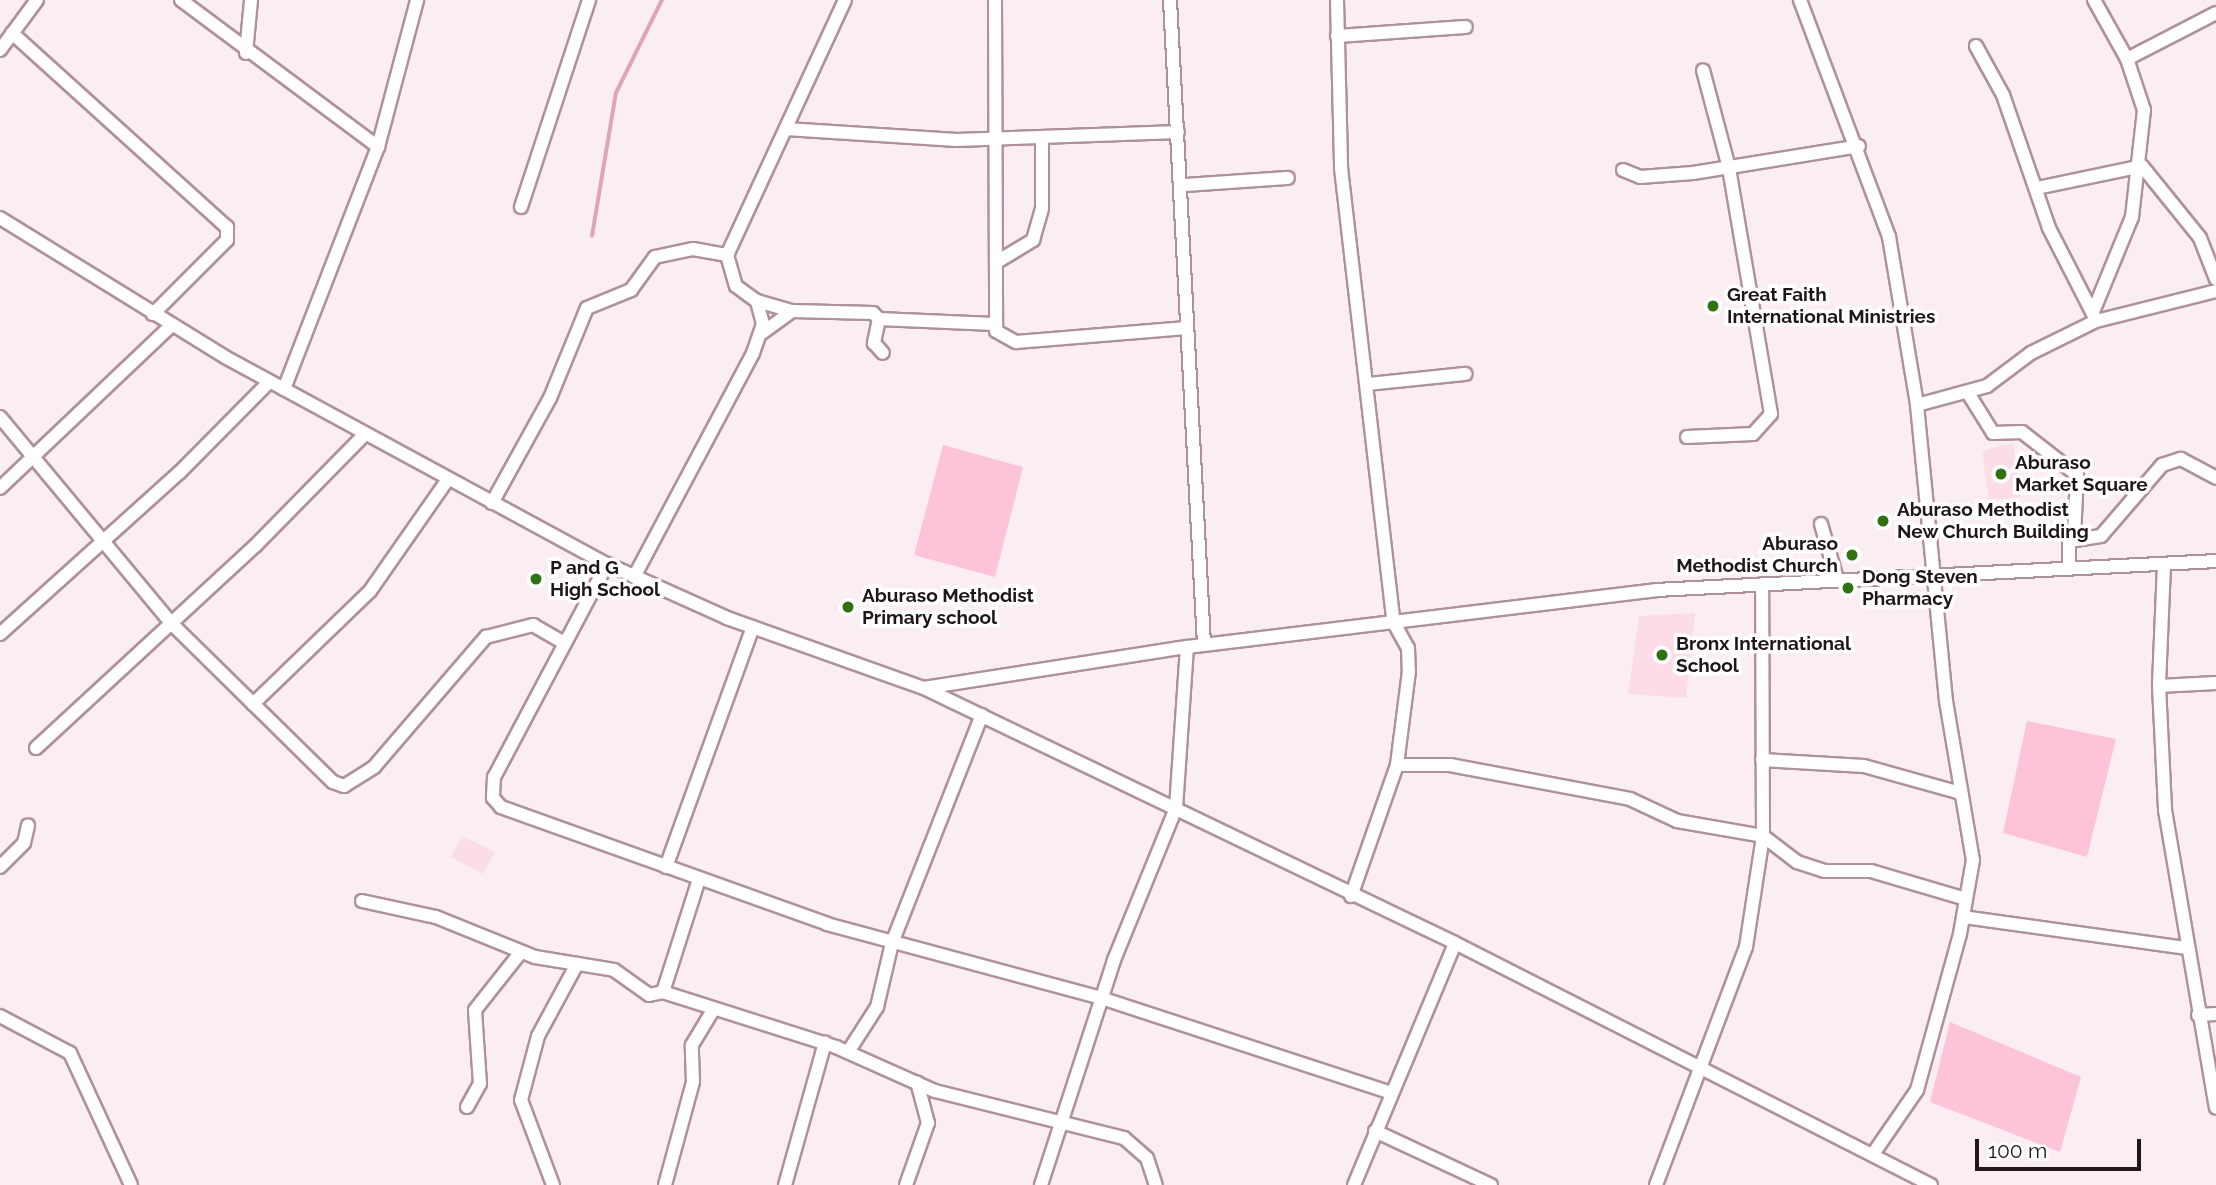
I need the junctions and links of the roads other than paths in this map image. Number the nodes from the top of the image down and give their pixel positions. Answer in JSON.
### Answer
{"nodes":[{"id":1,"x":37,"y":0,"type":"edge"},
{"id":2,"x":181,"y":0,"type":"edge"},
{"id":3,"x":251,"y":0,"type":"edge"},
{"id":4,"x":417,"y":0,"type":"edge"},
{"id":5,"x":589,"y":0,"type":"edge"},
{"id":6,"x":845,"y":0,"type":"edge"},
{"id":7,"x":995,"y":0,"type":"edge"},
{"id":8,"x":1170,"y":0,"type":"edge"},
{"id":9,"x":1337,"y":0,"type":"edge"},
{"id":10,"x":1800,"y":0,"type":"edge"},
{"id":11,"x":2094,"y":0,"type":"edge"},
{"id":12,"x":2216,"y":13,"type":"edge"},
{"id":13,"x":1466,"y":27,"type":"dead end"},
{"id":14,"x":1337,"y":36,"type":"junction"},
{"id":15,"x":5,"y":39,"type":"edge"},
{"id":16,"x":1976,"y":46,"type":"dead end"},
{"id":17,"x":246,"y":53,"type":"junction"},
{"id":18,"x":2127,"y":59,"type":"junction"},
{"id":19,"x":1703,"y":70,"type":"dead end"},
{"id":20,"x":786,"y":129,"type":"junction"},
{"id":21,"x":1178,"y":132,"type":"junction"},
{"id":22,"x":1042,"y":139,"type":"junction"},
{"id":23,"x":995,"y":141,"type":"junction"},
{"id":24,"x":1859,"y":146,"type":"junction"},
{"id":25,"x":378,"y":147,"type":"junction"},
{"id":26,"x":2142,"y":166,"type":"junction"},
{"id":27,"x":1729,"y":167,"type":"junction"},
{"id":28,"x":1623,"y":170,"type":"dead end"},
{"id":29,"x":1288,"y":178,"type":"dead end"},
{"id":30,"x":1185,"y":185,"type":"junction"},
{"id":31,"x":2037,"y":188,"type":"junction"},
{"id":32,"x":521,"y":207,"type":"dead end"},
{"id":33,"x":0,"y":218,"type":"edge"},
{"id":34,"x":727,"y":255,"type":"junction"},
{"id":35,"x":1000,"y":260,"type":"junction"},
{"id":36,"x":2216,"y":279,"type":"edge"},
{"id":37,"x":2216,"y":290,"type":"edge"},
{"id":38,"x":757,"y":301,"type":"junction"},
{"id":39,"x":792,"y":311,"type":"junction"},
{"id":40,"x":153,"y":314,"type":"junction"},
{"id":41,"x":2095,"y":317,"type":"junction"},
{"id":42,"x":879,"y":319,"type":"junction"},
{"id":43,"x":994,"y":324,"type":"junction"},
{"id":44,"x":172,"y":326,"type":"junction"},
{"id":45,"x":1186,"y":328,"type":"junction"},
{"id":46,"x":762,"y":332,"type":"junction"},
{"id":47,"x":883,"y":353,"type":"dead end"},
{"id":48,"x":1465,"y":374,"type":"dead end"},
{"id":49,"x":270,"y":382,"type":"junction"},
{"id":50,"x":1368,"y":384,"type":"junction"},
{"id":51,"x":284,"y":389,"type":"junction"},
{"id":52,"x":1968,"y":393,"type":"junction"},
{"id":53,"x":1917,"y":405,"type":"junction"},
{"id":54,"x":0,"y":417,"type":"edge"},
{"id":55,"x":364,"y":435,"type":"junction"},
{"id":56,"x":1687,"y":437,"type":"dead end"},
{"id":57,"x":32,"y":455,"type":"junction"},
{"id":58,"x":2216,"y":478,"type":"edge"},
{"id":59,"x":446,"y":482,"type":"junction"},
{"id":60,"x":0,"y":488,"type":"edge"},
{"id":61,"x":492,"y":503,"type":"junction"},
{"id":62,"x":1821,"y":524,"type":"dead end"},
{"id":63,"x":2074,"y":537,"type":"junction"},
{"id":64,"x":100,"y":540,"type":"junction"},
{"id":65,"x":2216,"y":561,"type":"edge"},
{"id":66,"x":607,"y":564,"type":"junction"},
{"id":67,"x":2164,"y":565,"type":"junction"},
{"id":68,"x":2069,"y":566,"type":"junction"},
{"id":69,"x":1931,"y":574,"type":"junction"},
{"id":70,"x":634,"y":577,"type":"junction"},
{"id":71,"x":1837,"y":579,"type":"junction"},
{"id":72,"x":1762,"y":584,"type":"junction"},
{"id":73,"x":171,"y":623,"type":"junction"},
{"id":74,"x":1394,"y":623,"type":"junction"},
{"id":75,"x":753,"y":627,"type":"junction"},
{"id":76,"x":0,"y":634,"type":"edge"},
{"id":77,"x":561,"y":641,"type":"junction"},
{"id":78,"x":1204,"y":644,"type":"junction"},
{"id":79,"x":1187,"y":647,"type":"junction"},
{"id":80,"x":2216,"y":683,"type":"edge"},
{"id":81,"x":2159,"y":686,"type":"junction"},
{"id":82,"x":924,"y":688,"type":"junction"},
{"id":83,"x":253,"y":704,"type":"junction"},
{"id":84,"x":982,"y":715,"type":"junction"},
{"id":85,"x":36,"y":748,"type":"dead end"},
{"id":86,"x":1762,"y":760,"type":"junction"},
{"id":87,"x":1396,"y":765,"type":"junction"},
{"id":88,"x":1961,"y":793,"type":"junction"},
{"id":89,"x":1176,"y":808,"type":"junction"},
{"id":90,"x":28,"y":825,"type":"dead end"},
{"id":91,"x":1763,"y":836,"type":"junction"},
{"id":92,"x":0,"y":867,"type":"edge"},
{"id":93,"x":666,"y":867,"type":"junction"},
{"id":94,"x":698,"y":882,"type":"junction"},
{"id":95,"x":1351,"y":896,"type":"junction"},
{"id":96,"x":1966,"y":899,"type":"junction"},
{"id":97,"x":362,"y":901,"type":"dead end"},
{"id":98,"x":1963,"y":918,"type":"junction"},
{"id":99,"x":892,"y":943,"type":"junction"},
{"id":100,"x":1455,"y":943,"type":"junction"},
{"id":101,"x":2185,"y":948,"type":"junction"},
{"id":102,"x":521,"y":952,"type":"junction"},
{"id":103,"x":578,"y":964,"type":"junction"},
{"id":104,"x":663,"y":992,"type":"junction"},
{"id":105,"x":1101,"y":998,"type":"junction"},
{"id":106,"x":713,"y":1010,"type":"junction"},
{"id":107,"x":2216,"y":1014,"type":"edge"},
{"id":108,"x":2198,"y":1015,"type":"junction"},
{"id":109,"x":0,"y":1016,"type":"edge"},
{"id":110,"x":825,"y":1044,"type":"junction"},
{"id":111,"x":849,"y":1052,"type":"junction"},
{"id":112,"x":1698,"y":1066,"type":"junction"},
{"id":113,"x":917,"y":1082,"type":"junction"},
{"id":114,"x":1391,"y":1093,"type":"junction"},
{"id":115,"x":467,"y":1107,"type":"dead end"},
{"id":116,"x":2216,"y":1108,"type":"edge"},
{"id":117,"x":1063,"y":1120,"type":"junction"},
{"id":118,"x":1375,"y":1131,"type":"junction"},
{"id":119,"x":1873,"y":1154,"type":"junction"},
{"id":120,"x":131,"y":1185,"type":"edge"},
{"id":121,"x":553,"y":1185,"type":"edge"},
{"id":122,"x":665,"y":1185,"type":"edge"},
{"id":123,"x":785,"y":1185,"type":"edge"},
{"id":124,"x":906,"y":1185,"type":"edge"},
{"id":125,"x":1041,"y":1185,"type":"edge"},
{"id":126,"x":1156,"y":1185,"type":"edge"},
{"id":127,"x":1354,"y":1185,"type":"edge"},
{"id":128,"x":1491,"y":1185,"type":"edge"},
{"id":129,"x":1656,"y":1185,"type":"edge"},
{"id":130,"x":1931,"y":1185,"type":"edge"}],
"edges":[{"from":1,"to":15,"type":"street"},
{"from":2,"to":17,"type":"street"},
{"from":3,"to":17,"type":"street"},
{"from":4,"to":25,"type":"street"},
{"from":5,"to":32,"type":"street"},
{"from":6,"to":20,"type":"street"},
{"from":7,"to":23,"type":"street"},
{"from":8,"to":21,"type":"street"},
{"from":9,"to":14,"type":"street"},
{"from":10,"to":24,"type":"street"},
{"from":11,"to":18,"type":"street"},
{"from":12,"to":18,"type":"street"},
{"from":13,"to":14,"type":"street"},
{"from":14,"to":50,"type":"street"},
{"from":15,"to":40,"type":"street"},
{"from":16,"to":31,"type":"street"},
{"from":17,"to":25,"type":"street"},
{"from":18,"to":26,"type":"street"},
{"from":19,"to":27,"type":"street"},
{"from":20,"to":23,"type":"street"},
{"from":20,"to":34,"type":"street"},
{"from":21,"to":22,"type":"street"},
{"from":21,"to":30,"type":"street"},
{"from":22,"to":23,"type":"street"},
{"from":22,"to":35,"type":"street"},
{"from":23,"to":35,"type":"street"},
{"from":24,"to":27,"type":"street"},
{"from":24,"to":53,"type":"street"},
{"from":25,"to":51,"type":"street"},
{"from":26,"to":31,"type":"street"},
{"from":26,"to":36,"type":"street"},
{"from":26,"to":41,"type":"street"},
{"from":27,"to":28,"type":"street"},
{"from":27,"to":56,"type":"street"},
{"from":29,"to":30,"type":"street"},
{"from":30,"to":45,"type":"street"},
{"from":31,"to":41,"type":"street"},
{"from":33,"to":40,"type":"street"},
{"from":34,"to":38,"type":"street"},
{"from":34,"to":61,"type":"street"},
{"from":35,"to":43,"type":"street"},
{"from":37,"to":41,"type":"street"},
{"from":38,"to":39,"type":"street"},
{"from":38,"to":46,"type":"street"},
{"from":39,"to":42,"type":"street"},
{"from":39,"to":46,"type":"street"},
{"from":40,"to":44,"type":"street"},
{"from":41,"to":52,"type":"street"},
{"from":42,"to":43,"type":"street"},
{"from":42,"to":47,"type":"street"},
{"from":43,"to":45,"type":"street"},
{"from":44,"to":49,"type":"street"},
{"from":44,"to":57,"type":"street"},
{"from":45,"to":78,"type":"street"},
{"from":46,"to":70,"type":"street"},
{"from":48,"to":50,"type":"street"},
{"from":49,"to":51,"type":"street"},
{"from":49,"to":64,"type":"street"},
{"from":50,"to":74,"type":"street"},
{"from":51,"to":55,"type":"street"},
{"from":52,"to":53,"type":"street"},
{"from":52,"to":63,"type":"street"},
{"from":53,"to":69,"type":"street"},
{"from":54,"to":57,"type":"street"},
{"from":55,"to":59,"type":"street"},
{"from":55,"to":73,"type":"street"},
{"from":57,"to":60,"type":"street"},
{"from":57,"to":64,"type":"street"},
{"from":58,"to":63,"type":"street"},
{"from":59,"to":61,"type":"street"},
{"from":59,"to":83,"type":"street"},
{"from":61,"to":66,"type":"street"},
{"from":62,"to":71,"type":"street"},
{"from":63,"to":68,"type":"street"},
{"from":64,"to":73,"type":"street"},
{"from":64,"to":76,"type":"street"},
{"from":65,"to":67,"type":"street"},
{"from":66,"to":70,"type":"street"},
{"from":66,"to":77,"type":"street"},
{"from":67,"to":68,"type":"street"},
{"from":67,"to":81,"type":"street"},
{"from":68,"to":69,"type":"street"},
{"from":69,"to":71,"type":"street"},
{"from":69,"to":88,"type":"street"},
{"from":70,"to":75,"type":"street"},
{"from":71,"to":72,"type":"street"},
{"from":72,"to":74,"type":"street"},
{"from":72,"to":86,"type":"street"},
{"from":73,"to":83,"type":"street"},
{"from":73,"to":85,"type":"street"},
{"from":74,"to":78,"type":"street"},
{"from":74,"to":87,"type":"street"},
{"from":75,"to":82,"type":"street"},
{"from":75,"to":93,"type":"street"},
{"from":77,"to":83,"type":"street"},
{"from":77,"to":93,"type":"street"},
{"from":78,"to":79,"type":"street"},
{"from":79,"to":82,"type":"street"},
{"from":79,"to":89,"type":"street"},
{"from":80,"to":81,"type":"street"},
{"from":81,"to":101,"type":"street"},
{"from":82,"to":84,"type":"street"},
{"from":84,"to":89,"type":"street"},
{"from":84,"to":99,"type":"street"},
{"from":86,"to":88,"type":"street"},
{"from":86,"to":91,"type":"street"},
{"from":87,"to":91,"type":"street"},
{"from":87,"to":95,"type":"street"},
{"from":88,"to":96,"type":"street"},
{"from":89,"to":95,"type":"street"},
{"from":89,"to":105,"type":"street"},
{"from":90,"to":92,"type":"street"},
{"from":91,"to":96,"type":"street"},
{"from":91,"to":112,"type":"street"},
{"from":93,"to":94,"type":"street"},
{"from":94,"to":99,"type":"street"},
{"from":94,"to":104,"type":"street"},
{"from":95,"to":100,"type":"street"},
{"from":96,"to":98,"type":"street"},
{"from":97,"to":102,"type":"street"},
{"from":98,"to":101,"type":"street"},
{"from":98,"to":119,"type":"street"},
{"from":99,"to":105,"type":"street"},
{"from":99,"to":111,"type":"street"},
{"from":100,"to":112,"type":"street"},
{"from":100,"to":114,"type":"street"},
{"from":101,"to":108,"type":"street"},
{"from":102,"to":103,"type":"street"},
{"from":102,"to":115,"type":"street"},
{"from":103,"to":104,"type":"street"},
{"from":103,"to":121,"type":"street"},
{"from":104,"to":106,"type":"street"},
{"from":105,"to":114,"type":"street"},
{"from":105,"to":117,"type":"street"},
{"from":106,"to":110,"type":"street"},
{"from":106,"to":122,"type":"street"},
{"from":107,"to":108,"type":"street"},
{"from":108,"to":116,"type":"street"},
{"from":109,"to":120,"type":"street"},
{"from":110,"to":111,"type":"street"},
{"from":110,"to":123,"type":"street"},
{"from":111,"to":113,"type":"street"},
{"from":112,"to":119,"type":"street"},
{"from":112,"to":129,"type":"street"},
{"from":113,"to":117,"type":"street"},
{"from":113,"to":124,"type":"street"},
{"from":114,"to":118,"type":"street"},
{"from":117,"to":125,"type":"street"},
{"from":117,"to":126,"type":"street"},
{"from":118,"to":127,"type":"street"},
{"from":118,"to":128,"type":"street"},
{"from":119,"to":130,"type":"street"}]}
